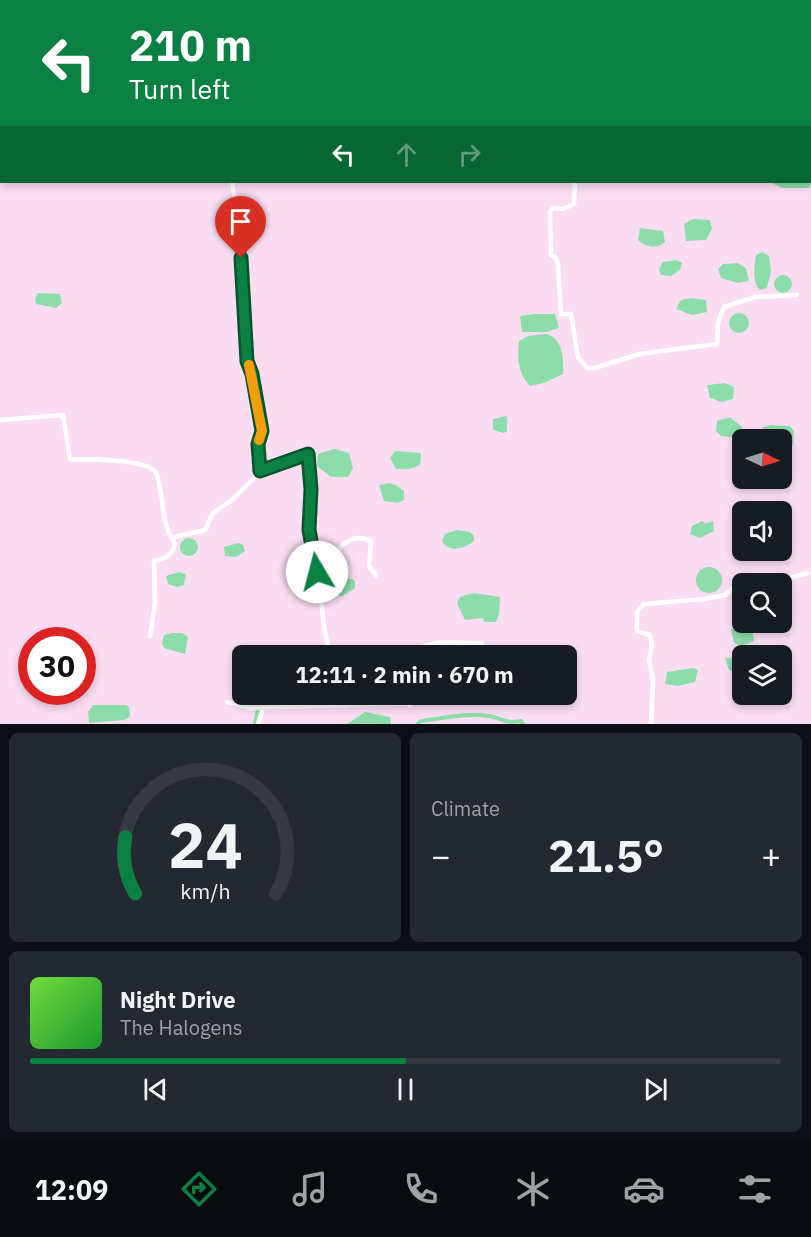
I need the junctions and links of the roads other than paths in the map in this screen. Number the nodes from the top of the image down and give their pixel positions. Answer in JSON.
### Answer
{"nodes":[{"id":1,"x":232,"y":183,"type":"edge"},
{"id":2,"x":575,"y":183,"type":"edge"},
{"id":3,"x":796,"y":295,"type":"dead end"},
{"id":4,"x":0,"y":420,"type":"edge"},
{"id":5,"x":261,"y":473,"type":"junction"},
{"id":6,"x":171,"y":538,"type":"junction"},
{"id":7,"x":316,"y":567,"type":"junction"},
{"id":8,"x":808,"y":573,"type":"dead end"},
{"id":9,"x":376,"y":575,"type":"dead end"},
{"id":10,"x":150,"y":636,"type":"dead end"},
{"id":11,"x":482,"y":643,"type":"dead end"},
{"id":12,"x":329,"y":645,"type":"edge"},
{"id":13,"x":427,"y":645,"type":"edge"},
{"id":14,"x":226,"y":702,"type":"dead end"},
{"id":15,"x":366,"y":705,"type":"edge"},
{"id":16,"x":346,"y":706,"type":"joint"},
{"id":17,"x":263,"y":708,"type":"junction"},
{"id":18,"x":258,"y":724,"type":"edge"},
{"id":19,"x":651,"y":724,"type":"edge"}],
"edges":[{"from":1,"to":5,"type":"street"},
{"from":2,"to":3,"type":"street"},
{"from":4,"to":6,"type":"street"},
{"from":5,"to":6,"type":"street"},
{"from":5,"to":7,"type":"street"},
{"from":6,"to":10,"type":"street"},
{"from":7,"to":9,"type":"street"},
{"from":7,"to":12,"type":"street"},
{"from":8,"to":19,"type":"street"},
{"from":11,"to":13,"type":"street"},
{"from":14,"to":17,"type":"street"},
{"from":15,"to":16,"type":"street"},
{"from":16,"to":17,"type":"street"},
{"from":17,"to":18,"type":"street"}]}
